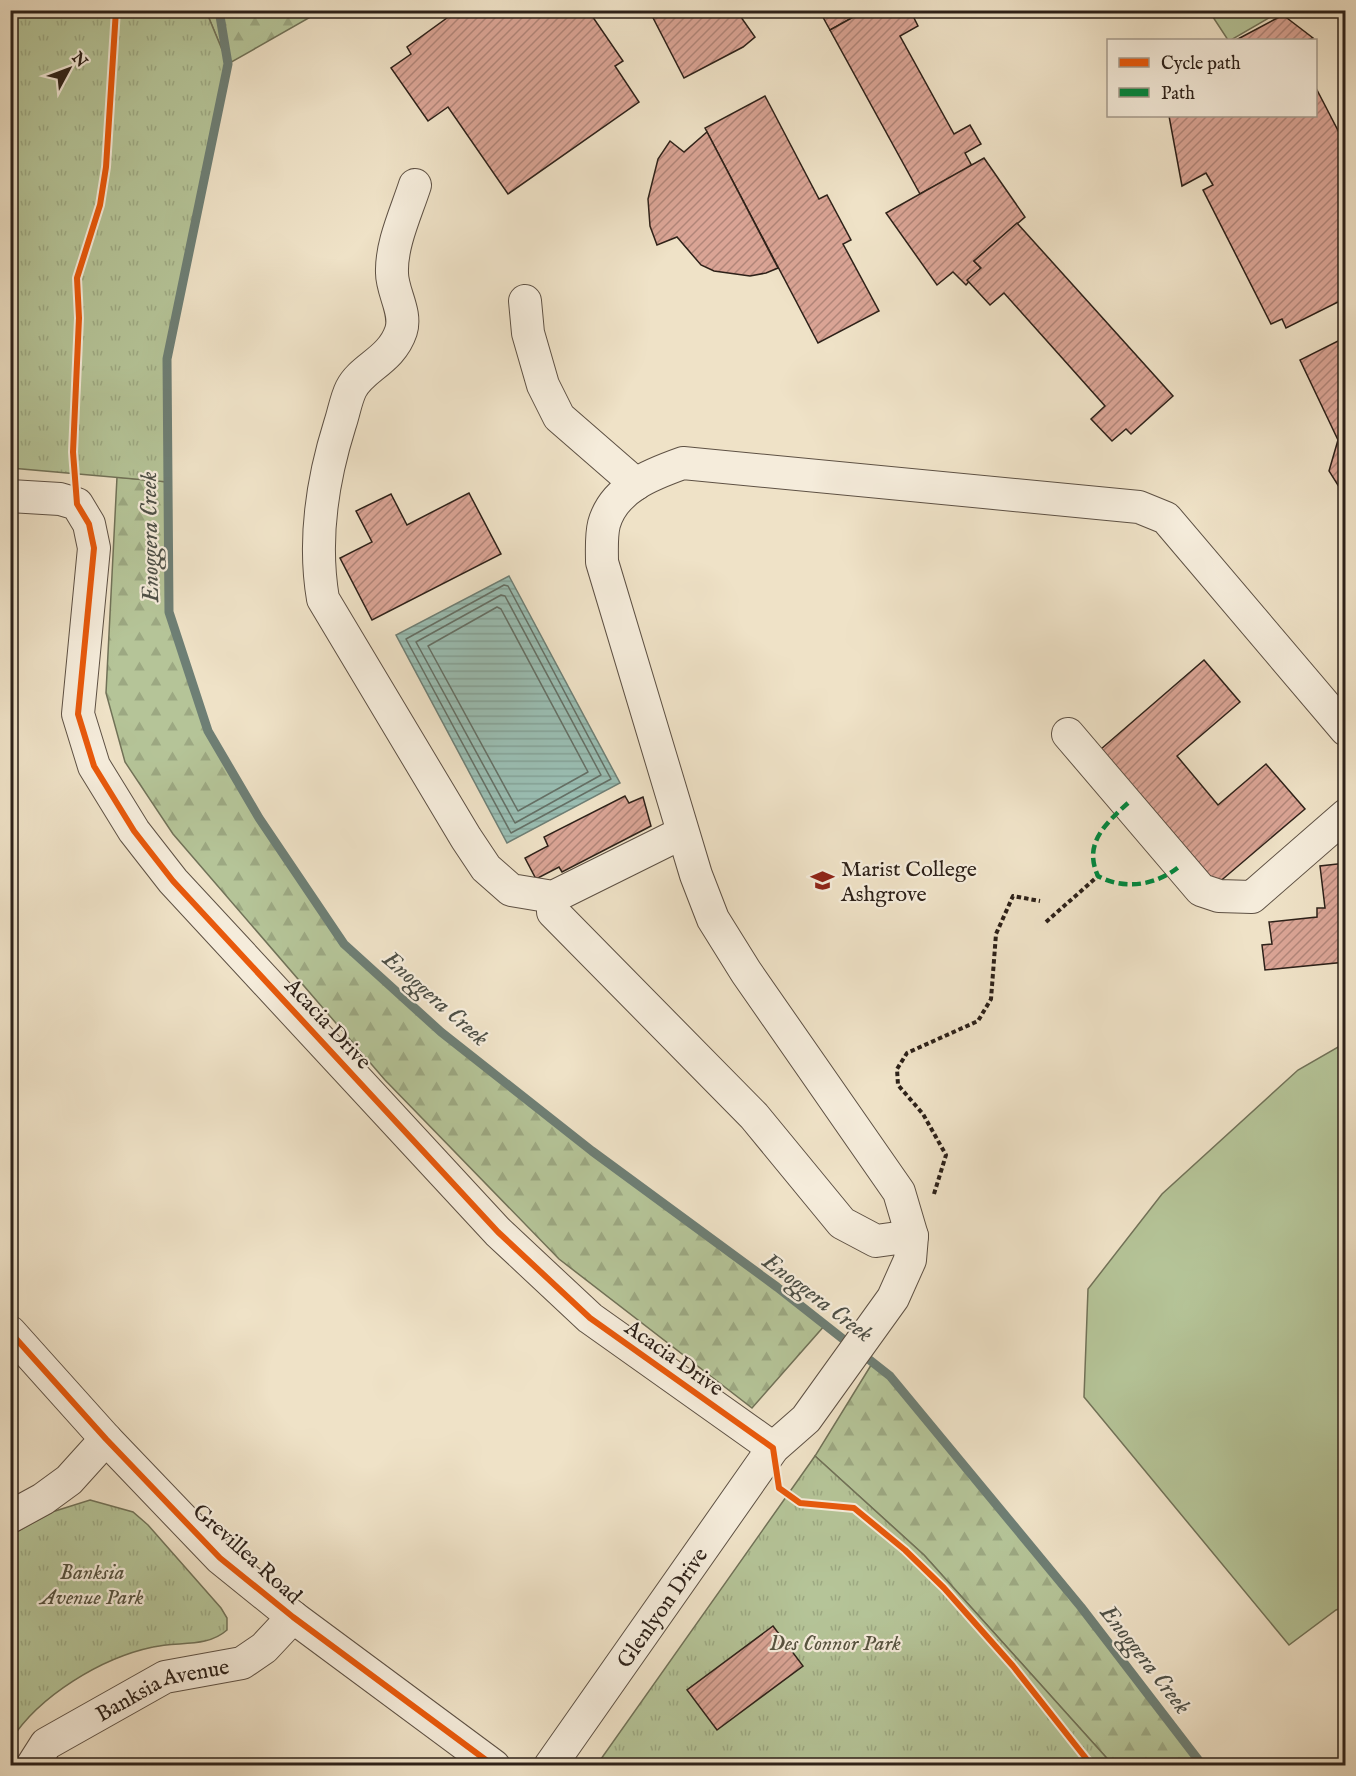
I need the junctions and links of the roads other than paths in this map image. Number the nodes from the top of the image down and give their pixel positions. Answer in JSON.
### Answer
{"nodes":[{"id":1,"x":415,"y":186,"type":"dead end"},
{"id":2,"x":525,"y":301,"type":"dead end"},
{"id":3,"x":636,"y":484,"type":"junction"},
{"id":4,"x":10,"y":496,"type":"edge"},
{"id":5,"x":1346,"y":730,"type":"edge"},
{"id":6,"x":1068,"y":734,"type":"dead end"},
{"id":7,"x":1346,"y":815,"type":"edge"},
{"id":8,"x":682,"y":833,"type":"junction"},
{"id":9,"x":553,"y":897,"type":"junction"},
{"id":10,"x":912,"y":1236,"type":"junction"},
{"id":11,"x":10,"y":1332,"type":"edge"},
{"id":12,"x":106,"y":1439,"type":"junction"},
{"id":13,"x":773,"y":1448,"type":"junction"},
{"id":14,"x":10,"y":1517,"type":"edge"},
{"id":15,"x":293,"y":1617,"type":"junction"},
{"id":16,"x":32,"y":1766,"type":"edge"},
{"id":17,"x":494,"y":1766,"type":"edge"},
{"id":18,"x":550,"y":1766,"type":"edge"}],
"edges":[{"from":1,"to":9,"type":"street"},
{"from":2,"to":3,"type":"street"},
{"from":3,"to":5,"type":"street"},
{"from":3,"to":8,"type":"street"},
{"from":4,"to":13,"type":"street","name":"Acacia Drive"},
{"from":6,"to":7,"type":"street"},
{"from":8,"to":9,"type":"street"},
{"from":8,"to":10,"type":"street"},
{"from":9,"to":10,"type":"street"},
{"from":10,"to":13,"type":"street","name":"Glenlyon Drive"},
{"from":11,"to":12,"type":"street","name":"Grevillea Road"},
{"from":12,"to":14,"type":"street"},
{"from":12,"to":15,"type":"street","name":"Grevillea Road"},
{"from":13,"to":18,"type":"street","name":"Glenlyon Drive"},
{"from":15,"to":16,"type":"street","name":"Banksia Avenue"},
{"from":15,"to":17,"type":"street","name":"Grevillea Road"}]}
